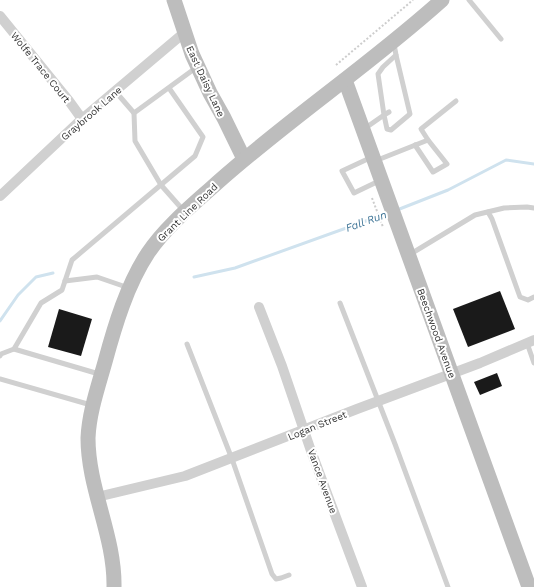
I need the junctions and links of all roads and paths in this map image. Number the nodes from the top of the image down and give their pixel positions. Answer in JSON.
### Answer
{"nodes":[{"id":1,"x":174,"y":0,"type":"edge"},
{"id":2,"x":413,"y":0,"type":"edge"},
{"id":3,"x":442,"y":0,"type":"edge"},
{"id":4,"x":469,"y":0,"type":"edge"},
{"id":5,"x":0,"y":16,"type":"edge"},
{"id":6,"x":185,"y":32,"type":"junction"},
{"id":7,"x":501,"y":39,"type":"dead end"},
{"id":8,"x":395,"y":49,"type":"junction"},
{"id":9,"x":336,"y":65,"type":"dead end"},
{"id":10,"x":198,"y":66,"type":"junction"},
{"id":11,"x":345,"y":80,"type":"junction"},
{"id":12,"x":169,"y":88,"type":"junction"},
{"id":13,"x":115,"y":91,"type":"junction"},
{"id":14,"x":456,"y":101,"type":"dead end"},
{"id":15,"x":134,"y":113,"type":"junction"},
{"id":16,"x":387,"y":114,"type":"junction"},
{"id":17,"x":82,"y":119,"type":"junction"},
{"id":18,"x":363,"y":130,"type":"junction"},
{"id":19,"x":428,"y":140,"type":"junction"},
{"id":20,"x":415,"y":145,"type":"junction"},
{"id":21,"x":244,"y":159,"type":"junction"},
{"id":22,"x":374,"y":159,"type":"junction"},
{"id":23,"x":381,"y":180,"type":"junction"},
{"id":24,"x":161,"y":185,"type":"junction"},
{"id":25,"x":0,"y":196,"type":"edge"},
{"id":26,"x":372,"y":198,"type":"dead end"},
{"id":27,"x":382,"y":204,"type":"junction"},
{"id":28,"x":534,"y":208,"type":"edge"},
{"id":29,"x":186,"y":212,"type":"junction"},
{"id":30,"x":488,"y":212,"type":"junction"},
{"id":31,"x":389,"y":224,"type":"junction"},
{"id":32,"x":408,"y":255,"type":"junction"},
{"id":33,"x":65,"y":281,"type":"junction"},
{"id":34,"x":130,"y":288,"type":"junction"},
{"id":35,"x":534,"y":298,"type":"edge"},
{"id":36,"x":340,"y":303,"type":"dead end"},
{"id":37,"x":259,"y":307,"type":"dead end"},
{"id":38,"x":530,"y":341,"type":"edge"},
{"id":39,"x":187,"y":344,"type":"dead end"},
{"id":40,"x":14,"y":349,"type":"junction"},
{"id":41,"x":0,"y":356,"type":"edge"},
{"id":42,"x":534,"y":363,"type":"edge"},
{"id":43,"x":452,"y":374,"type":"junction"},
{"id":44,"x":102,"y":375,"type":"junction"},
{"id":45,"x":0,"y":379,"type":"edge"},
{"id":46,"x":378,"y":401,"type":"junction"},
{"id":47,"x":94,"y":406,"type":"junction"},
{"id":48,"x":305,"y":430,"type":"junction"},
{"id":49,"x":232,"y":459,"type":"junction"},
{"id":50,"x":97,"y":497,"type":"junction"},
{"id":51,"x":289,"y":574,"type":"dead end"},
{"id":52,"x":114,"y":587,"type":"edge"},
{"id":53,"x":362,"y":587,"type":"edge"},
{"id":54,"x":448,"y":587,"type":"edge"},
{"id":55,"x":529,"y":587,"type":"edge"}],
"edges":[{"from":1,"to":6,"type":"street","name":"East Daisy Lane"},
{"from":2,"to":9,"type":"path"},
{"from":3,"to":8,"type":"street","name":"Grant Line Road"},
{"from":4,"to":7,"type":"lane"},
{"from":5,"to":17,"type":"street","name":"Wolfe Trace Court"},
{"from":6,"to":10,"type":"street","name":"East Daisy Lane"},
{"from":6,"to":13,"type":"street","name":"Graybrook Lane"},
{"from":8,"to":11,"type":"street","name":"Grant Line Road"},
{"from":8,"to":16,"type":"lane"},
{"from":8,"to":16,"type":"lane"},
{"from":10,"to":12,"type":"lane"},
{"from":10,"to":21,"type":"street","name":"East Daisy Lane"},
{"from":11,"to":18,"type":"street","name":"Beechwood Avenue"},
{"from":11,"to":21,"type":"street","name":"Grant Line Road"},
{"from":12,"to":15,"type":"lane"},
{"from":12,"to":24,"type":"lane"},
{"from":13,"to":15,"type":"lane"},
{"from":13,"to":17,"type":"street","name":"Graybrook Lane"},
{"from":14,"to":19,"type":"lane"},
{"from":15,"to":24,"type":"lane"},
{"from":16,"to":18,"type":"lane"},
{"from":17,"to":25,"type":"street","name":"Graybrook Lane"},
{"from":18,"to":22,"type":"street","name":"Beechwood Avenue"},
{"from":19,"to":20,"type":"lane"},
{"from":19,"to":20,"type":"lane"},
{"from":20,"to":22,"type":"lane"},
{"from":21,"to":29,"type":"street","name":"Grant Line Road"},
{"from":22,"to":23,"type":"street","name":"Beechwood Avenue"},
{"from":22,"to":23,"type":"lane"},
{"from":23,"to":27,"type":"street","name":"Beechwood Avenue"},
{"from":24,"to":29,"type":"lane"},
{"from":24,"to":33,"type":"lane"},
{"from":26,"to":27,"type":"path"},
{"from":27,"to":31,"type":"street","name":"Beechwood Avenue"},
{"from":27,"to":31,"type":"path"},
{"from":28,"to":30,"type":"lane"},
{"from":29,"to":34,"type":"street","name":"Grant Line Road"},
{"from":30,"to":32,"type":"lane"},
{"from":30,"to":35,"type":"lane"},
{"from":31,"to":32,"type":"street","name":"Beechwood Avenue"},
{"from":32,"to":43,"type":"street","name":"Beechwood Avenue"},
{"from":33,"to":34,"type":"lane"},
{"from":33,"to":40,"type":"lane"},
{"from":34,"to":44,"type":"street","name":"Grant Line Road"},
{"from":36,"to":46,"type":"lane"},
{"from":37,"to":48,"type":"street","name":"Vance Avenue"},
{"from":38,"to":42,"type":"lane"},
{"from":38,"to":43,"type":"street","name":"Logan Street"},
{"from":39,"to":49,"type":"lane"},
{"from":40,"to":41,"type":"lane"},
{"from":40,"to":44,"type":"lane"},
{"from":43,"to":46,"type":"street","name":"Logan Street"},
{"from":43,"to":55,"type":"street","name":"Beechwood Avenue"},
{"from":44,"to":47,"type":"street","name":"Grant Line Road"},
{"from":45,"to":47,"type":"lane"},
{"from":46,"to":48,"type":"street","name":"Logan Street"},
{"from":46,"to":54,"type":"lane"},
{"from":47,"to":50,"type":"street","name":"Grant Line Road"},
{"from":48,"to":49,"type":"street","name":"Logan Street"},
{"from":48,"to":53,"type":"street","name":"Vance Avenue"},
{"from":49,"to":50,"type":"street","name":"Logan Street"},
{"from":49,"to":51,"type":"lane"},
{"from":50,"to":52,"type":"street","name":"Grant Line Road"}]}
